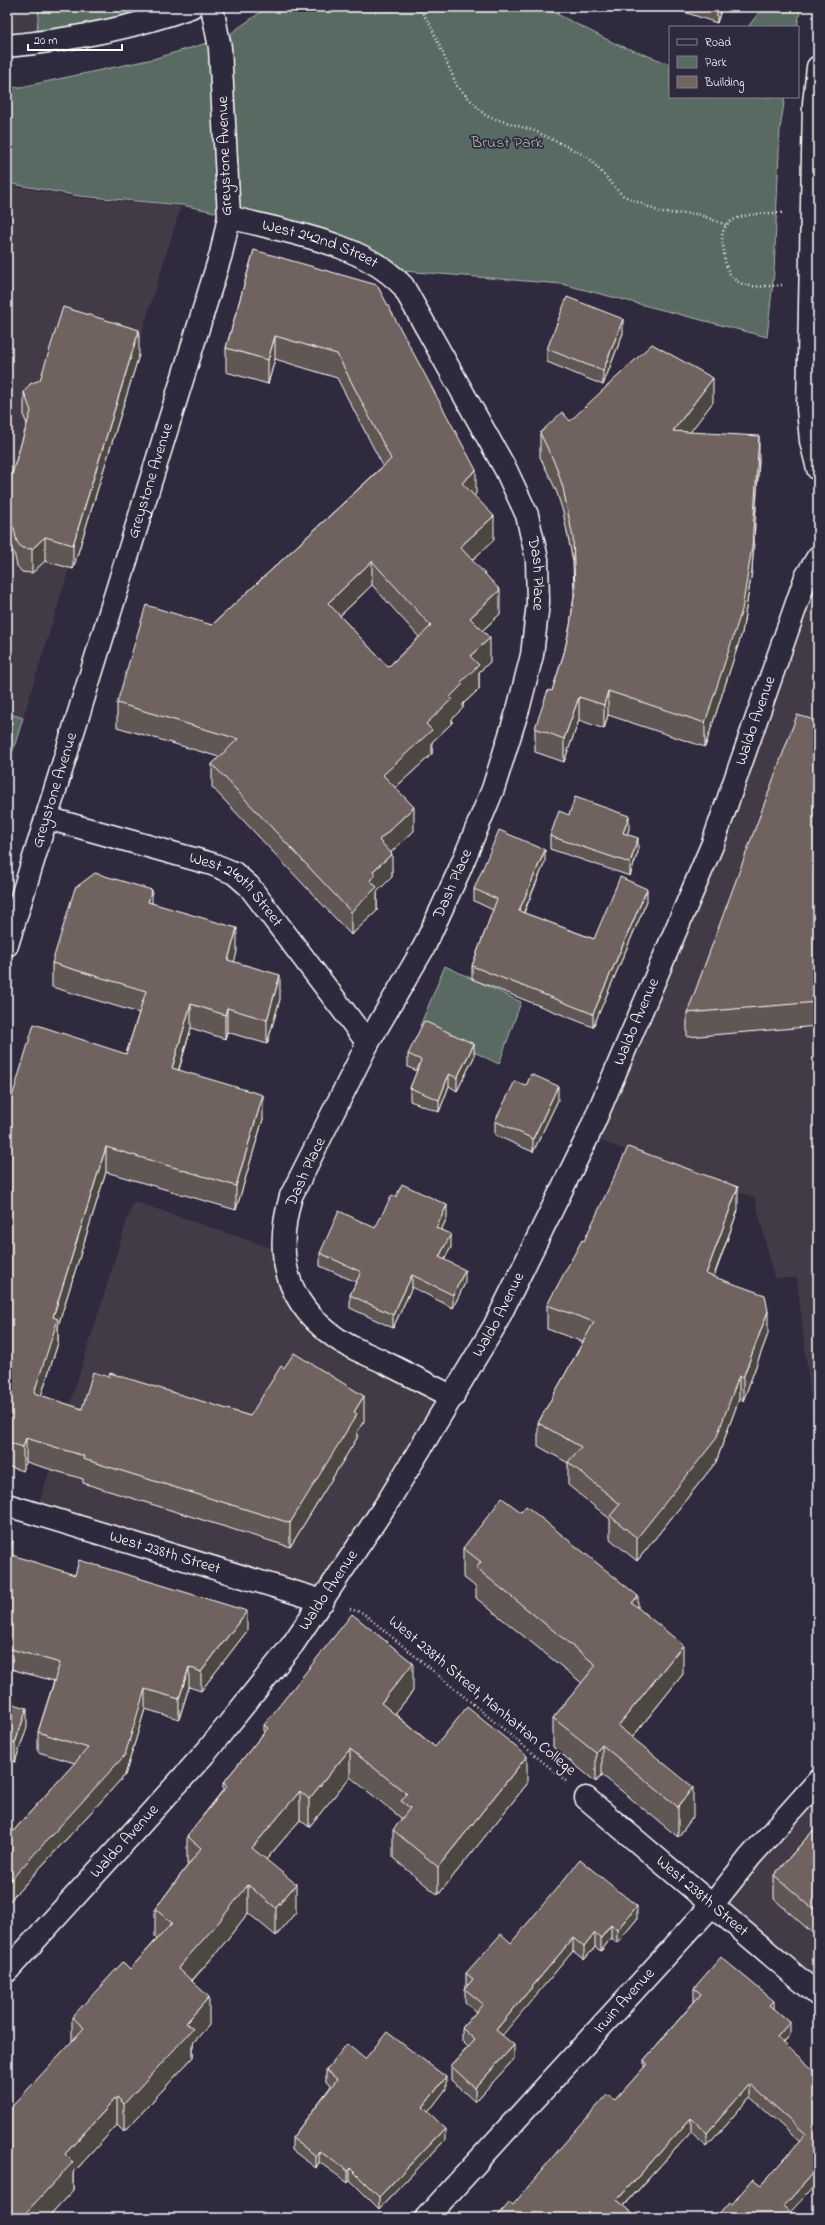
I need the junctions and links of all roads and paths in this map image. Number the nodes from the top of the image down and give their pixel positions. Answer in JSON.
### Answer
{"nodes":[{"id":1,"x":191,"y":7,"type":"edge"},
{"id":2,"x":212,"y":7,"type":"edge"},
{"id":3,"x":418,"y":7,"type":"edge"},
{"id":4,"x":7,"y":46,"type":"edge"},
{"id":5,"x":818,"y":67,"type":"edge"},
{"id":6,"x":812,"y":215,"type":"junction"},
{"id":7,"x":229,"y":217,"type":"junction"},
{"id":8,"x":726,"y":225,"type":"junction"},
{"id":9,"x":782,"y":285,"type":"dead end"},
{"id":10,"x":403,"y":286,"type":"joint"},
{"id":11,"x":818,"y":469,"type":"edge"},
{"id":12,"x":818,"y":557,"type":"edge"},
{"id":13,"x":47,"y":818,"type":"junction"},
{"id":14,"x":7,"y":945,"type":"edge"},
{"id":15,"x":368,"y":1043,"type":"junction"},
{"id":16,"x":453,"y":1396,"type":"junction"},
{"id":17,"x":7,"y":1505,"type":"edge"},
{"id":18,"x":323,"y":1601,"type":"junction"},
{"id":19,"x":363,"y":1613,"type":"dead end"},
{"id":20,"x":818,"y":1781,"type":"edge"},
{"id":21,"x":586,"y":1798,"type":"joint"},
{"id":22,"x":712,"y":1904,"type":"junction"},
{"id":23,"x":7,"y":1971,"type":"edge"},
{"id":24,"x":818,"y":1996,"type":"edge"},
{"id":25,"x":426,"y":2218,"type":"edge"}],
"edges":[{"from":1,"to":4,"type":"street"},
{"from":2,"to":7,"type":"street","name":"Greystone Avenue"},
{"from":3,"to":8,"type":"path"},
{"from":5,"to":6,"type":"street"},
{"from":6,"to":8,"type":"path"},
{"from":6,"to":11,"type":"street"},
{"from":7,"to":10,"type":"street","name":"West 242nd Street"},
{"from":7,"to":13,"type":"street","name":"Greystone Avenue"},
{"from":8,"to":9,"type":"path"},
{"from":10,"to":15,"type":"street","name":"Dash Place"},
{"from":12,"to":16,"type":"street","name":"Waldo Avenue"},
{"from":13,"to":14,"type":"street","name":"Greystone Avenue"},
{"from":13,"to":15,"type":"street","name":"West 240th Street"},
{"from":15,"to":16,"type":"street","name":"Dash Place"},
{"from":16,"to":18,"type":"street","name":"Waldo Avenue"},
{"from":17,"to":18,"type":"street","name":"West 238th Street"},
{"from":18,"to":23,"type":"street","name":"Waldo Avenue"},
{"from":19,"to":21,"type":"path","name":"West 238th Street, Manhattan College"},
{"from":20,"to":22,"type":"street","name":"Irwin Avenue"},
{"from":21,"to":22,"type":"street","name":"West 238th Street"},
{"from":22,"to":24,"type":"street","name":"West 238th Street"},
{"from":22,"to":25,"type":"street","name":"Irwin Avenue"}]}
